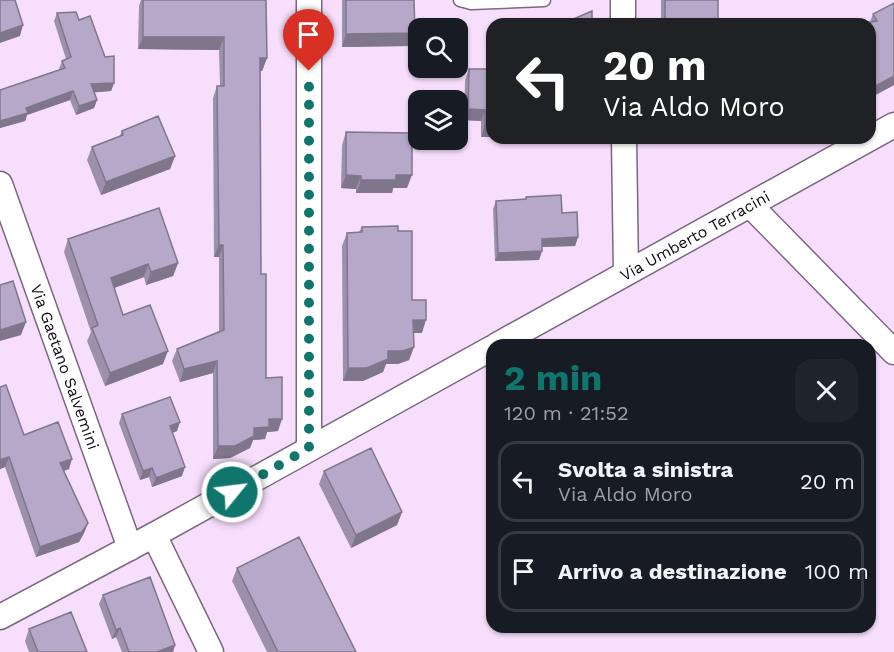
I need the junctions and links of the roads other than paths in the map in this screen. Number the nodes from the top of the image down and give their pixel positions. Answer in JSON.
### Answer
{"nodes":[{"id":1,"x":309,"y":0,"type":"edge"},
{"id":2,"x":460,"y":0,"type":"edge"},
{"id":3,"x":544,"y":0,"type":"edge"},
{"id":4,"x":623,"y":0,"type":"edge"},
{"id":5,"x":623,"y":18,"type":"edge"},
{"id":6,"x":894,"y":126,"type":"edge"},
{"id":7,"x":876,"y":136,"type":"edge"},
{"id":8,"x":624,"y":144,"type":"edge"},
{"id":9,"x":862,"y":144,"type":"edge"},
{"id":10,"x":0,"y":184,"type":"edge"},
{"id":11,"x":750,"y":206,"type":"junction"},
{"id":12,"x":626,"y":273,"type":"junction"},
{"id":13,"x":508,"y":339,"type":"edge"},
{"id":14,"x":486,"y":351,"type":"edge"},
{"id":15,"x":894,"y":352,"type":"edge"},
{"id":16,"x":309,"y":448,"type":"junction"},
{"id":17,"x":154,"y":535,"type":"junction"},
{"id":18,"x":130,"y":548,"type":"junction"},
{"id":19,"x":0,"y":617,"type":"edge"},
{"id":20,"x":211,"y":652,"type":"edge"}],
"edges":[{"from":1,"to":16,"type":"street"},
{"from":2,"to":3,"type":"lane"},
{"from":4,"to":5,"type":"street"},
{"from":6,"to":7,"type":"street","name":"Via Umberto Terracini"},
{"from":8,"to":12,"type":"street"},
{"from":9,"to":11,"type":"street","name":"Via Umberto Terracini"},
{"from":10,"to":18,"type":"street","name":"Via Gaetano Salvemini"},
{"from":11,"to":12,"type":"street","name":"Via Umberto Terracini"},
{"from":11,"to":15,"type":"street"},
{"from":12,"to":13,"type":"street","name":"Via Umberto Terracini"},
{"from":14,"to":16,"type":"street"},
{"from":16,"to":17,"type":"street"},
{"from":17,"to":18,"type":"street"},
{"from":17,"to":20,"type":"street"},
{"from":18,"to":19,"type":"street"}]}
